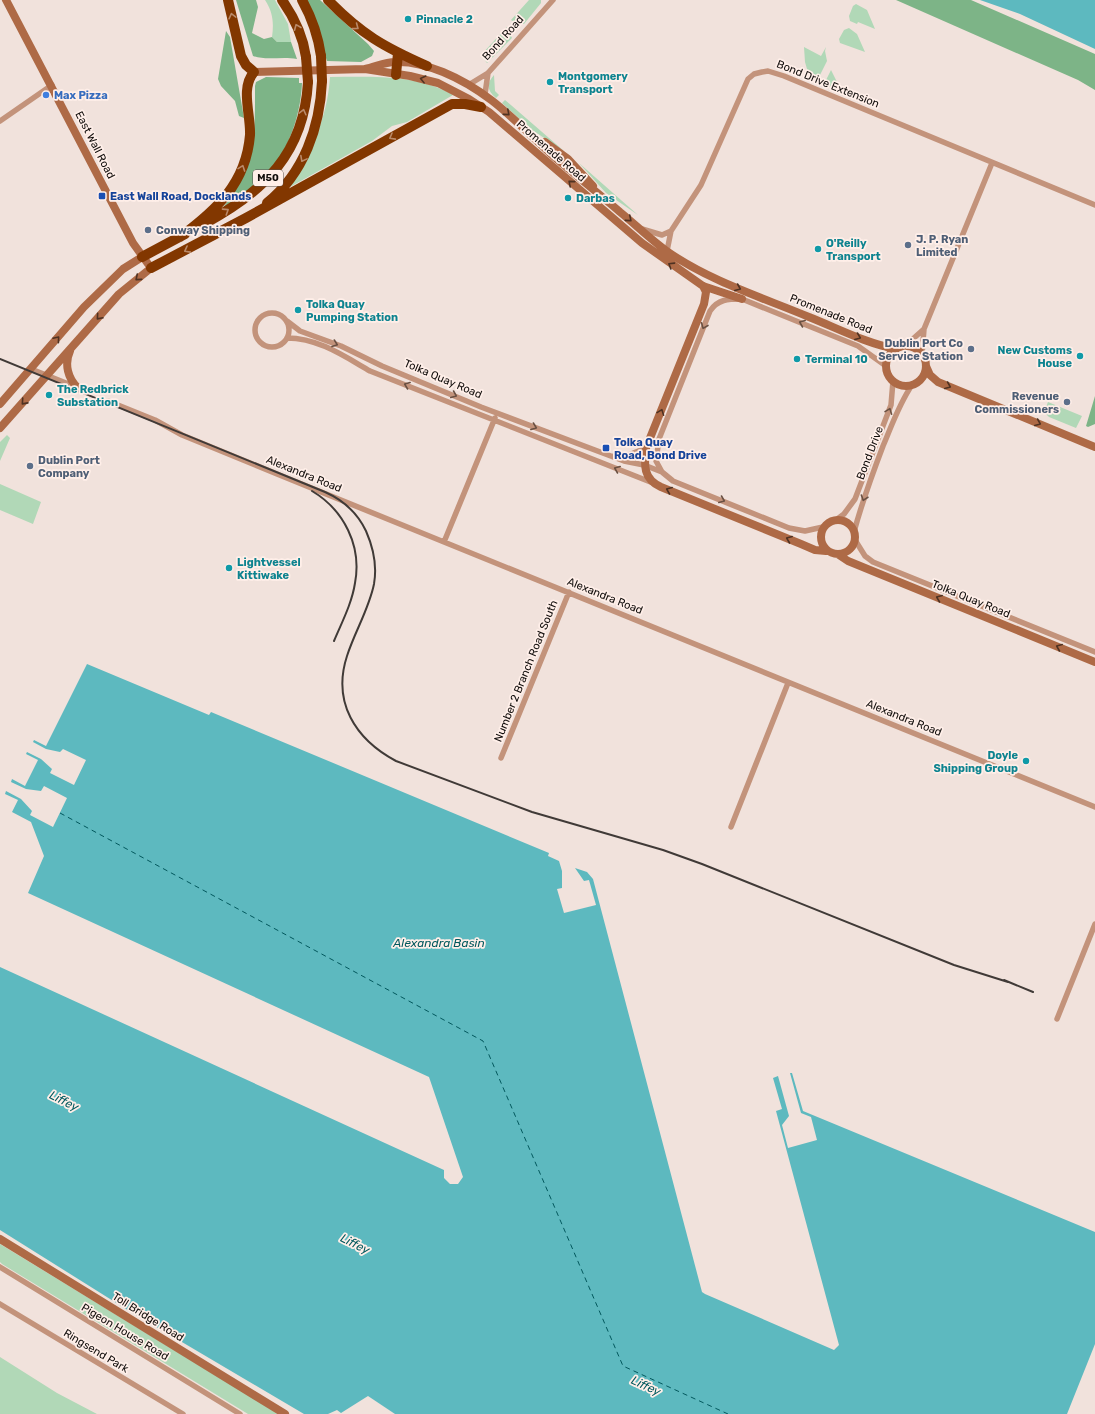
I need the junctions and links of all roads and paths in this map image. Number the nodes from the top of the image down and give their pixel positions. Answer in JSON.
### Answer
{"nodes":[{"id":1,"x":6,"y":0,"type":"edge"},
{"id":2,"x":228,"y":0,"type":"edge"},
{"id":3,"x":282,"y":0,"type":"edge"},
{"id":4,"x":302,"y":0,"type":"edge"},
{"id":5,"x":328,"y":0,"type":"edge"},
{"id":6,"x":553,"y":0,"type":"edge"},
{"id":7,"x":398,"y":57,"type":"junction"},
{"id":8,"x":427,"y":66,"type":"joint"},
{"id":9,"x":365,"y":69,"type":"junction"},
{"id":10,"x":254,"y":72,"type":"junction"},
{"id":11,"x":488,"y":73,"type":"junction"},
{"id":12,"x":396,"y":75,"type":"junction"},
{"id":13,"x":470,"y":84,"type":"junction"},
{"id":14,"x":52,"y":85,"type":"junction"},
{"id":15,"x":485,"y":94,"type":"junction"},
{"id":16,"x":481,"y":107,"type":"junction"},
{"id":17,"x":0,"y":121,"type":"edge"},
{"id":18,"x":992,"y":162,"type":"junction"},
{"id":19,"x":1095,"y":205,"type":"edge"},
{"id":20,"x":246,"y":218,"type":"junction"},
{"id":21,"x":640,"y":228,"type":"junction"},
{"id":22,"x":671,"y":231,"type":"junction"},
{"id":23,"x":180,"y":237,"type":"junction"},
{"id":24,"x":667,"y":251,"type":"junction"},
{"id":25,"x":142,"y":257,"type":"junction"},
{"id":26,"x":151,"y":268,"type":"junction"},
{"id":27,"x":703,"y":286,"type":"junction"},
{"id":28,"x":742,"y":299,"type":"junction"},
{"id":29,"x":287,"y":321,"type":"junction"},
{"id":30,"x":924,"y":329,"type":"junction"},
{"id":31,"x":287,"y":338,"type":"junction"},
{"id":32,"x":906,"y":346,"type":"junction"},
{"id":33,"x":72,"y":349,"type":"junction"},
{"id":34,"x":896,"y":349,"type":"junction"},
{"id":35,"x":922,"y":355,"type":"junction"},
{"id":36,"x":886,"y":366,"type":"junction"},
{"id":37,"x":926,"y":366,"type":"junction"},
{"id":38,"x":32,"y":369,"type":"junction"},
{"id":39,"x":47,"y":376,"type":"junction"},
{"id":40,"x":893,"y":381,"type":"junction"},
{"id":41,"x":912,"y":385,"type":"junction"},
{"id":42,"x":78,"y":388,"type":"joint"},
{"id":43,"x":108,"y":401,"type":"dead end"},
{"id":44,"x":0,"y":404,"type":"edge"},
{"id":45,"x":497,"y":414,"type":"junction"},
{"id":46,"x":494,"y":421,"type":"junction"},
{"id":47,"x":0,"y":428,"type":"edge"},
{"id":48,"x":1095,"y":447,"type":"edge"},
{"id":49,"x":593,"y":448,"type":"junction"},
{"id":50,"x":646,"y":448,"type":"junction"},
{"id":51,"x":611,"y":455,"type":"junction"},
{"id":52,"x":590,"y":458,"type":"junction"},
{"id":53,"x":644,"y":465,"type":"junction"},
{"id":54,"x":662,"y":472,"type":"junction"},
{"id":55,"x":653,"y":484,"type":"junction"},
{"id":56,"x":836,"y":520,"type":"junction"},
{"id":57,"x":823,"y":527,"type":"junction"},
{"id":58,"x":855,"y":536,"type":"junction"},
{"id":59,"x":444,"y":542,"type":"junction"},
{"id":60,"x":826,"y":550,"type":"junction"},
{"id":61,"x":839,"y":555,"type":"junction"},
{"id":62,"x":569,"y":592,"type":"junction"},
{"id":63,"x":1095,"y":652,"type":"edge"},
{"id":64,"x":1095,"y":662,"type":"edge"},
{"id":65,"x":788,"y":683,"type":"junction"},
{"id":66,"x":501,"y":758,"type":"dead end"},
{"id":67,"x":1095,"y":807,"type":"edge"},
{"id":68,"x":731,"y":827,"type":"dead end"},
{"id":69,"x":1095,"y":924,"type":"edge"},
{"id":70,"x":1057,"y":1019,"type":"dead end"},
{"id":71,"x":0,"y":1239,"type":"edge"},
{"id":72,"x":0,"y":1267,"type":"edge"},
{"id":73,"x":0,"y":1304,"type":"edge"},
{"id":74,"x":183,"y":1414,"type":"edge"},
{"id":75,"x":240,"y":1414,"type":"edge"},
{"id":76,"x":284,"y":1414,"type":"edge"}],
"edges":[{"from":1,"to":14,"type":"street","name":"East Wall Road"},
{"from":10,"to":2,"type":"highway","one_way":true},
{"from":23,"to":3,"type":"highway","number":"M50","one_way":true,"bridge":true},
{"from":4,"to":20,"type":"highway","number":"M50","one_way":true,"bridge":true},
{"from":5,"to":7,"type":"highway","one_way":true},
{"from":6,"to":11,"type":"street","name":"Bond Road"},
{"from":7,"to":8,"type":"highway"},
{"from":7,"to":9,"type":"street","name":"Promenade Road"},
{"from":7,"to":12,"type":"highway"},
{"from":8,"to":13,"type":"street","name":"Promenade Road"},
{"from":9,"to":10,"type":"street","name":"Promenade Road"},
{"from":9,"to":12,"type":"street","name":"Promenade Road"},
{"from":23,"to":10,"type":"highway","one_way":true},
{"from":11,"to":13,"type":"street","name":"Bond Road"},
{"from":11,"to":15,"type":"street","name":"Bond Road"},
{"from":16,"to":12,"type":"street","name":"Promenade Road","one_way":true},
{"from":13,"to":15,"type":"street","name":"Promenade Road"},
{"from":14,"to":17,"type":"street"},
{"from":14,"to":25,"type":"street","name":"East Wall Road"},
{"from":15,"to":21,"type":"street","name":"Promenade Road","one_way":true},
{"from":16,"to":20,"type":"highway","one_way":true},
{"from":27,"to":16,"type":"street","name":"Promenade Road","one_way":true},
{"from":18,"to":19,"type":"street","name":"Bond Drive Extension"},
{"from":18,"to":22,"type":"street","name":"Bond Drive Extension"},
{"from":18,"to":30,"type":"street"},
{"from":20,"to":26,"type":"highway","one_way":true},
{"from":21,"to":22,"type":"street"},
{"from":21,"to":24,"type":"street","name":"Promenade Road"},
{"from":22,"to":24,"type":"street","name":"Bond Drive Extension"},
{"from":23,"to":25,"type":"highway"},
{"from":24,"to":34,"type":"street","name":"Promenade Road","one_way":true},
{"from":25,"to":26,"type":"street","name":"East Wall Road"},
{"from":38,"to":25,"type":"street","one_way":true},
{"from":26,"to":33,"type":"street","one_way":true},
{"from":27,"to":28,"type":"street","name":"Promenade Road"},
{"from":50,"to":27,"type":"street","one_way":true},
{"from":36,"to":28,"type":"street","name":"Promenade Road","one_way":true},
{"from":28,"to":54,"type":"street","one_way":true},
{"from":29,"to":31,"type":"street"},
{"from":29,"to":31,"type":"street"},
{"from":29,"to":45,"type":"street","name":"Tolka Quay Road","one_way":true},
{"from":30,"to":32,"type":"street"},
{"from":30,"to":35,"type":"street"},
{"from":46,"to":31,"type":"street","name":"Tolka Quay Road","one_way":true},
{"from":32,"to":34,"type":"street"},
{"from":32,"to":35,"type":"street"},
{"from":33,"to":39,"type":"street"},
{"from":33,"to":42,"type":"street"},
{"from":34,"to":36,"type":"street"},
{"from":35,"to":37,"type":"street"},
{"from":36,"to":40,"type":"street"},
{"from":37,"to":41,"type":"street"},
{"from":37,"to":48,"type":"street","one_way":true},
{"from":38,"to":39,"type":"street"},
{"from":38,"to":44,"type":"street"},
{"from":39,"to":42,"type":"street"},
{"from":39,"to":47,"type":"street","one_way":true},
{"from":40,"to":41,"type":"street"},
{"from":56,"to":40,"type":"street","name":"Bond Drive","one_way":true},
{"from":41,"to":58,"type":"street","name":"Bond Drive","one_way":true},
{"from":43,"to":59,"type":"street","name":"Alexandra Road"},
{"from":45,"to":46,"type":"street"},
{"from":45,"to":49,"type":"street","name":"Tolka Quay Road","one_way":true},
{"from":46,"to":52,"type":"street","name":"Tolka Quay Road"},
{"from":46,"to":59,"type":"street"},
{"from":49,"to":51,"type":"street","name":"Tolka Quay Road"},
{"from":49,"to":52,"type":"street"},
{"from":50,"to":51,"type":"street"},
{"from":50,"to":53,"type":"street"},
{"from":51,"to":53,"type":"street","name":"Tolka Quay Road"},
{"from":55,"to":52,"type":"street","name":"Tolka Quay Road","one_way":true},
{"from":53,"to":54,"type":"street","name":"Tolka Quay Road"},
{"from":53,"to":55,"type":"street"},
{"from":54,"to":57,"type":"street","name":"Tolka Quay Road","one_way":true},
{"from":60,"to":55,"type":"street","name":"Tolka Quay Road","one_way":true},
{"from":56,"to":57,"type":"street"},
{"from":56,"to":58,"type":"street"},
{"from":57,"to":60,"type":"street"},
{"from":58,"to":61,"type":"street"},
{"from":58,"to":63,"type":"street","name":"Tolka Quay Road"},
{"from":59,"to":62,"type":"street","name":"Alexandra Road"},
{"from":60,"to":61,"type":"street"},
{"from":64,"to":61,"type":"street","name":"Tolka Quay Road","one_way":true},
{"from":62,"to":65,"type":"street","name":"Alexandra Road"},
{"from":62,"to":66,"type":"street","name":"Number 2 Branch Road South"},
{"from":65,"to":67,"type":"street","name":"Alexandra Road"},
{"from":65,"to":68,"type":"street"},
{"from":69,"to":70,"type":"street"},
{"from":71,"to":76,"type":"street","name":"Toll Bridge Road"},
{"from":72,"to":75,"type":"street","name":"Pigeon House Road"},
{"from":73,"to":74,"type":"street","name":"Ringsend Park"}]}
